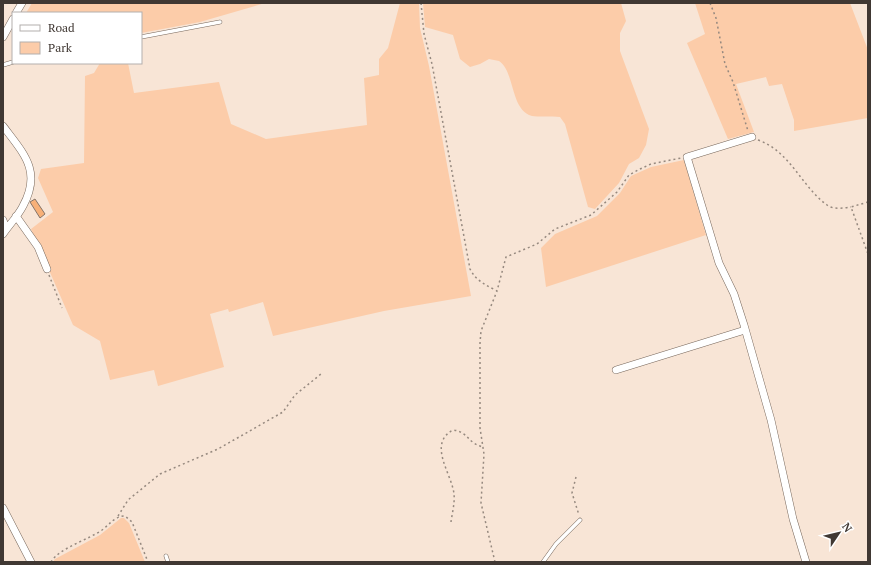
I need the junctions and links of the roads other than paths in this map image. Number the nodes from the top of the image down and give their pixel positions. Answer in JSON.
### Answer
{"nodes":[{"id":1,"x":22,"y":3,"type":"edge"},
{"id":2,"x":17,"y":12,"type":"edge"},
{"id":3,"x":12,"y":21,"type":"edge"},
{"id":4,"x":220,"y":22,"type":"dead end"},
{"id":5,"x":3,"y":37,"type":"edge"},
{"id":6,"x":142,"y":37,"type":"edge"},
{"id":7,"x":3,"y":126,"type":"edge"},
{"id":8,"x":752,"y":137,"type":"road end"},
{"id":9,"x":16,"y":216,"type":"junction"},
{"id":10,"x":3,"y":220,"type":"edge"},
{"id":11,"x":5,"y":232,"type":"edge"},
{"id":12,"x":47,"y":269,"type":"road end"},
{"id":13,"x":745,"y":330,"type":"junction"},
{"id":14,"x":616,"y":370,"type":"dead end"},
{"id":15,"x":3,"y":508,"type":"edge"},
{"id":16,"x":580,"y":520,"type":"road end"},
{"id":17,"x":166,"y":556,"type":"dead end"},
{"id":18,"x":31,"y":562,"type":"edge"},
{"id":19,"x":168,"y":562,"type":"edge"},
{"id":20,"x":543,"y":562,"type":"edge"},
{"id":21,"x":806,"y":562,"type":"edge"}],
"edges":[{"from":1,"to":2,"type":"street"},
{"from":3,"to":5,"type":"street"},
{"from":4,"to":6,"type":"lane"},
{"from":7,"to":9,"type":"street"},
{"from":8,"to":13,"type":"street"},
{"from":9,"to":11,"type":"street"},
{"from":9,"to":12,"type":"street"},
{"from":10,"to":11,"type":"street"},
{"from":13,"to":14,"type":"street"},
{"from":13,"to":21,"type":"street"},
{"from":15,"to":18,"type":"street"},
{"from":16,"to":20,"type":"lane"},
{"from":17,"to":19,"type":"lane"}]}
